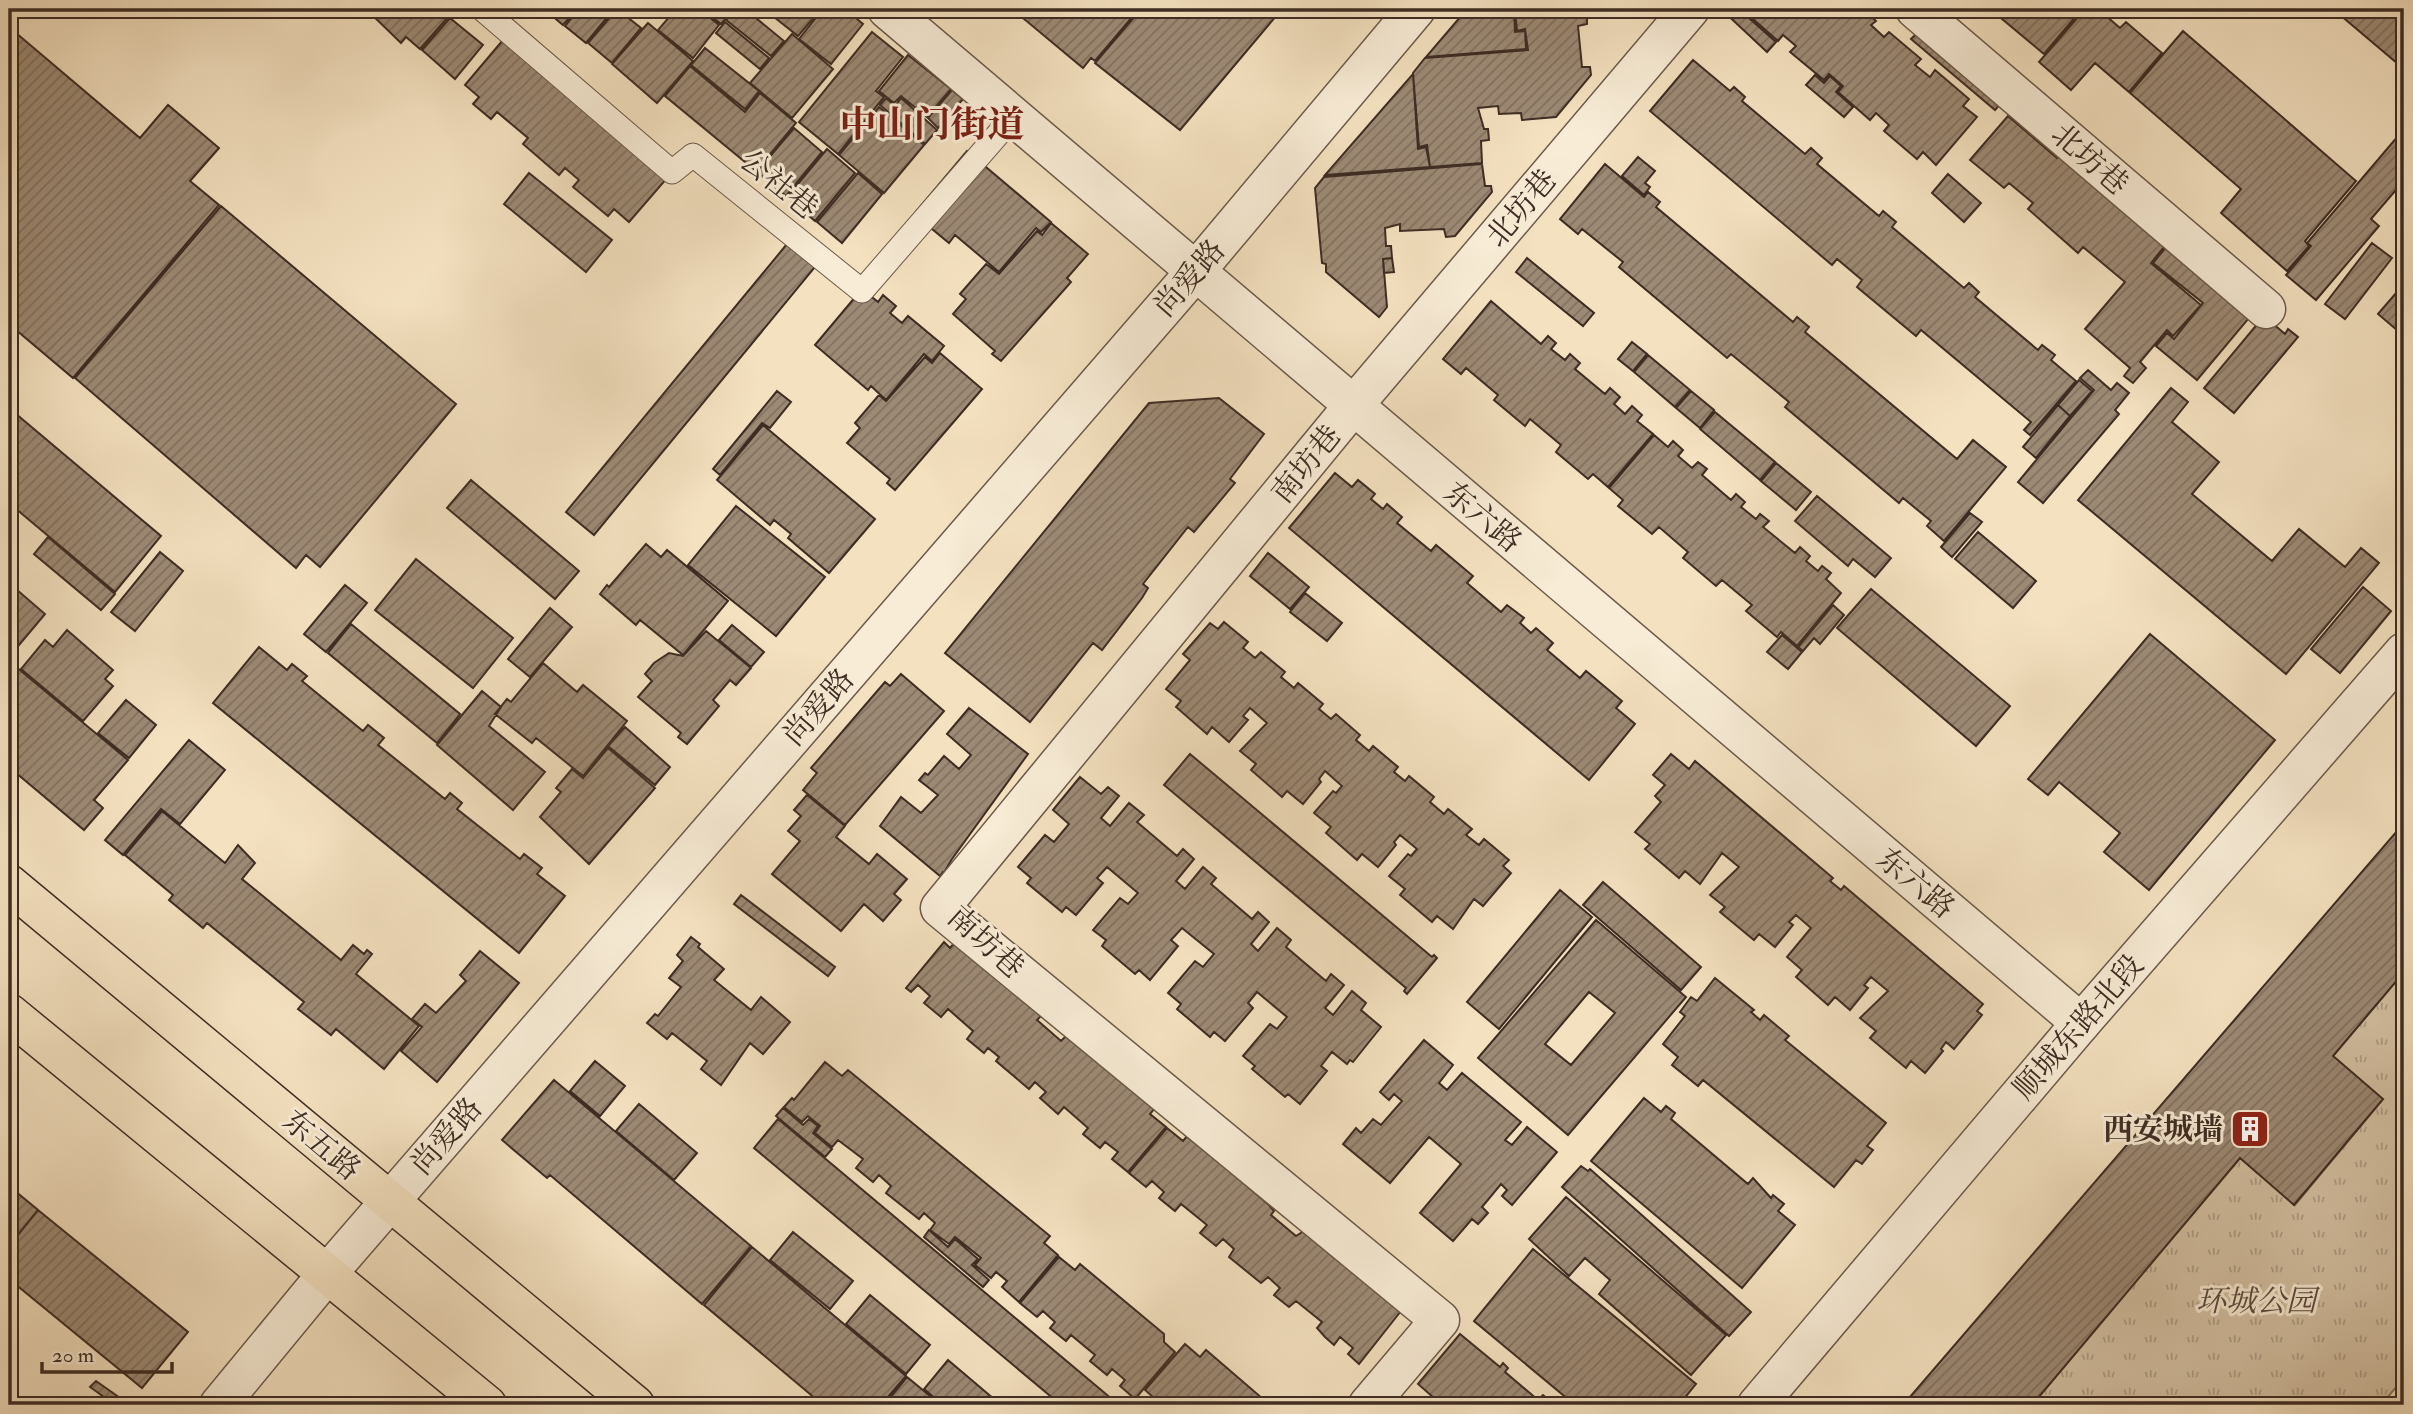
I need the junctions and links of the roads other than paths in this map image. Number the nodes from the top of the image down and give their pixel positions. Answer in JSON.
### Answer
{"nodes":[{"id":1,"x":482,"y":9,"type":"edge"},
{"id":2,"x":887,"y":9,"type":"edge"},
{"id":3,"x":1416,"y":9,"type":"edge"},
{"id":4,"x":1690,"y":9,"type":"edge"},
{"id":5,"x":1915,"y":9,"type":"edge"},
{"id":6,"x":1013,"y":117,"type":"junction"},
{"id":7,"x":1195,"y":272,"type":"junction"},
{"id":8,"x":2266,"y":309,"type":"dead end"},
{"id":9,"x":1353,"y":406,"type":"junction"},
{"id":10,"x":2404,"y":652,"type":"edge"},
{"id":11,"x":9,"y":884,"type":"edge"},
{"id":12,"x":9,"y":1013,"type":"edge"},
{"id":13,"x":2081,"y":1023,"type":"junction"},
{"id":14,"x":389,"y":1201,"type":"junction"},
{"id":15,"x":327,"y":1274,"type":"junction"},
{"id":16,"x":219,"y":1405,"type":"edge"},
{"id":17,"x":487,"y":1405,"type":"edge"},
{"id":18,"x":635,"y":1405,"type":"edge"},
{"id":19,"x":1368,"y":1405,"type":"edge"},
{"id":20,"x":1757,"y":1405,"type":"edge"}],
"edges":[{"from":1,"to":6,"type":"lane","name":"公社巷"},
{"from":2,"to":6,"type":"street","name":"东六路"},
{"from":3,"to":7,"type":"street","name":"尚爱路"},
{"from":4,"to":9,"type":"street","name":"北坊巷"},
{"from":5,"to":8,"type":"street","name":"北坊巷"},
{"from":6,"to":7,"type":"street","name":"东六路"},
{"from":7,"to":9,"type":"street","name":"东六路"},
{"from":7,"to":14,"type":"street","name":"尚爱路"},
{"from":9,"to":13,"type":"street","name":"东六路"},
{"from":9,"to":19,"type":"street","name":"南坊巷"},
{"from":10,"to":13,"type":"street","name":"顺城东路北段"},
{"from":11,"to":14,"type":"main road","name":"东五路"},
{"from":12,"to":15,"type":"main road"},
{"from":13,"to":20,"type":"street","name":"顺城东路北段"},
{"from":14,"to":15,"type":"street","name":"尚爱路"},
{"from":14,"to":18,"type":"main road","name":"东五路"},
{"from":15,"to":16,"type":"street","name":"尚爱路"},
{"from":15,"to":17,"type":"main road"}]}
